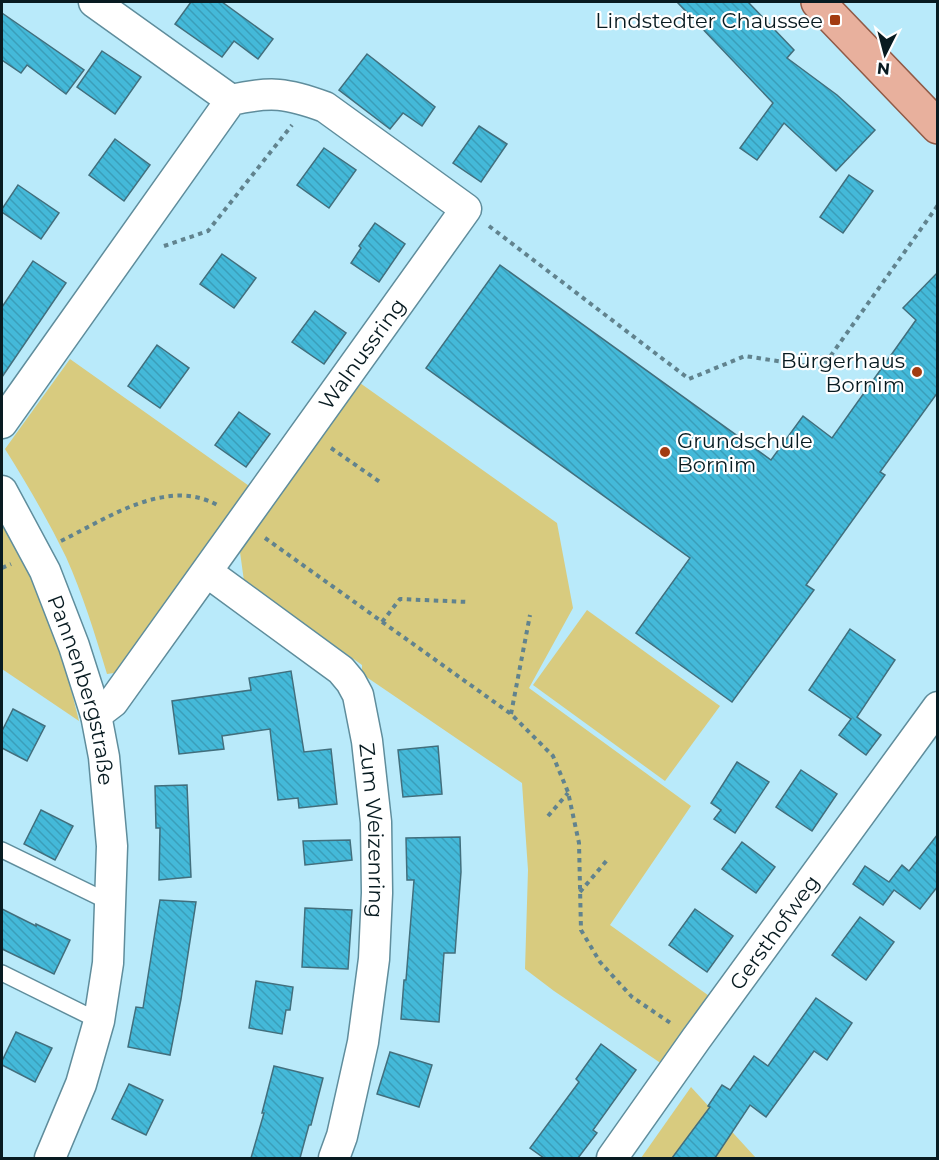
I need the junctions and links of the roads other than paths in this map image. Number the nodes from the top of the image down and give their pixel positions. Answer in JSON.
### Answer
{"nodes":[{"id":1,"x":94,"y":2,"type":"edge"},
{"id":2,"x":818,"y":2,"type":"edge"},
{"id":3,"x":231,"y":100,"type":"junction"},
{"id":4,"x":938,"y":127,"type":"edge"},
{"id":5,"x":2,"y":423,"type":"edge"},
{"id":6,"x":2,"y":491,"type":"edge"},
{"id":7,"x":207,"y":572,"type":"junction"},
{"id":8,"x":938,"y":707,"type":"edge"},
{"id":9,"x":96,"y":715,"type":"junction"},
{"id":10,"x":2,"y":850,"type":"edge"},
{"id":11,"x":111,"y":903,"type":"junction"},
{"id":12,"x":2,"y":973,"type":"edge"},
{"id":13,"x":99,"y":1021,"type":"junction"},
{"id":14,"x":50,"y":1158,"type":"edge"},
{"id":15,"x":334,"y":1158,"type":"edge"},
{"id":16,"x":612,"y":1158,"type":"edge"}],
"edges":[{"from":1,"to":3,"type":"street"},
{"from":2,"to":4,"type":"main road"},
{"from":3,"to":5,"type":"street"},
{"from":3,"to":7,"type":"street","name":"Walnussring"},
{"from":6,"to":9,"type":"street","name":"Pannenbergstraße"},
{"from":7,"to":9,"type":"street","name":"Walnussring"},
{"from":7,"to":15,"type":"street","name":"Zum Weizenring"},
{"from":8,"to":16,"type":"street","name":"Gersthofweg"},
{"from":9,"to":11,"type":"street","name":"Pannenbergstraße"},
{"from":10,"to":11,"type":"lane"},
{"from":11,"to":13,"type":"street","name":"Pannenbergstraße"},
{"from":12,"to":13,"type":"lane"},
{"from":13,"to":14,"type":"street","name":"Pannenbergstraße"}]}
